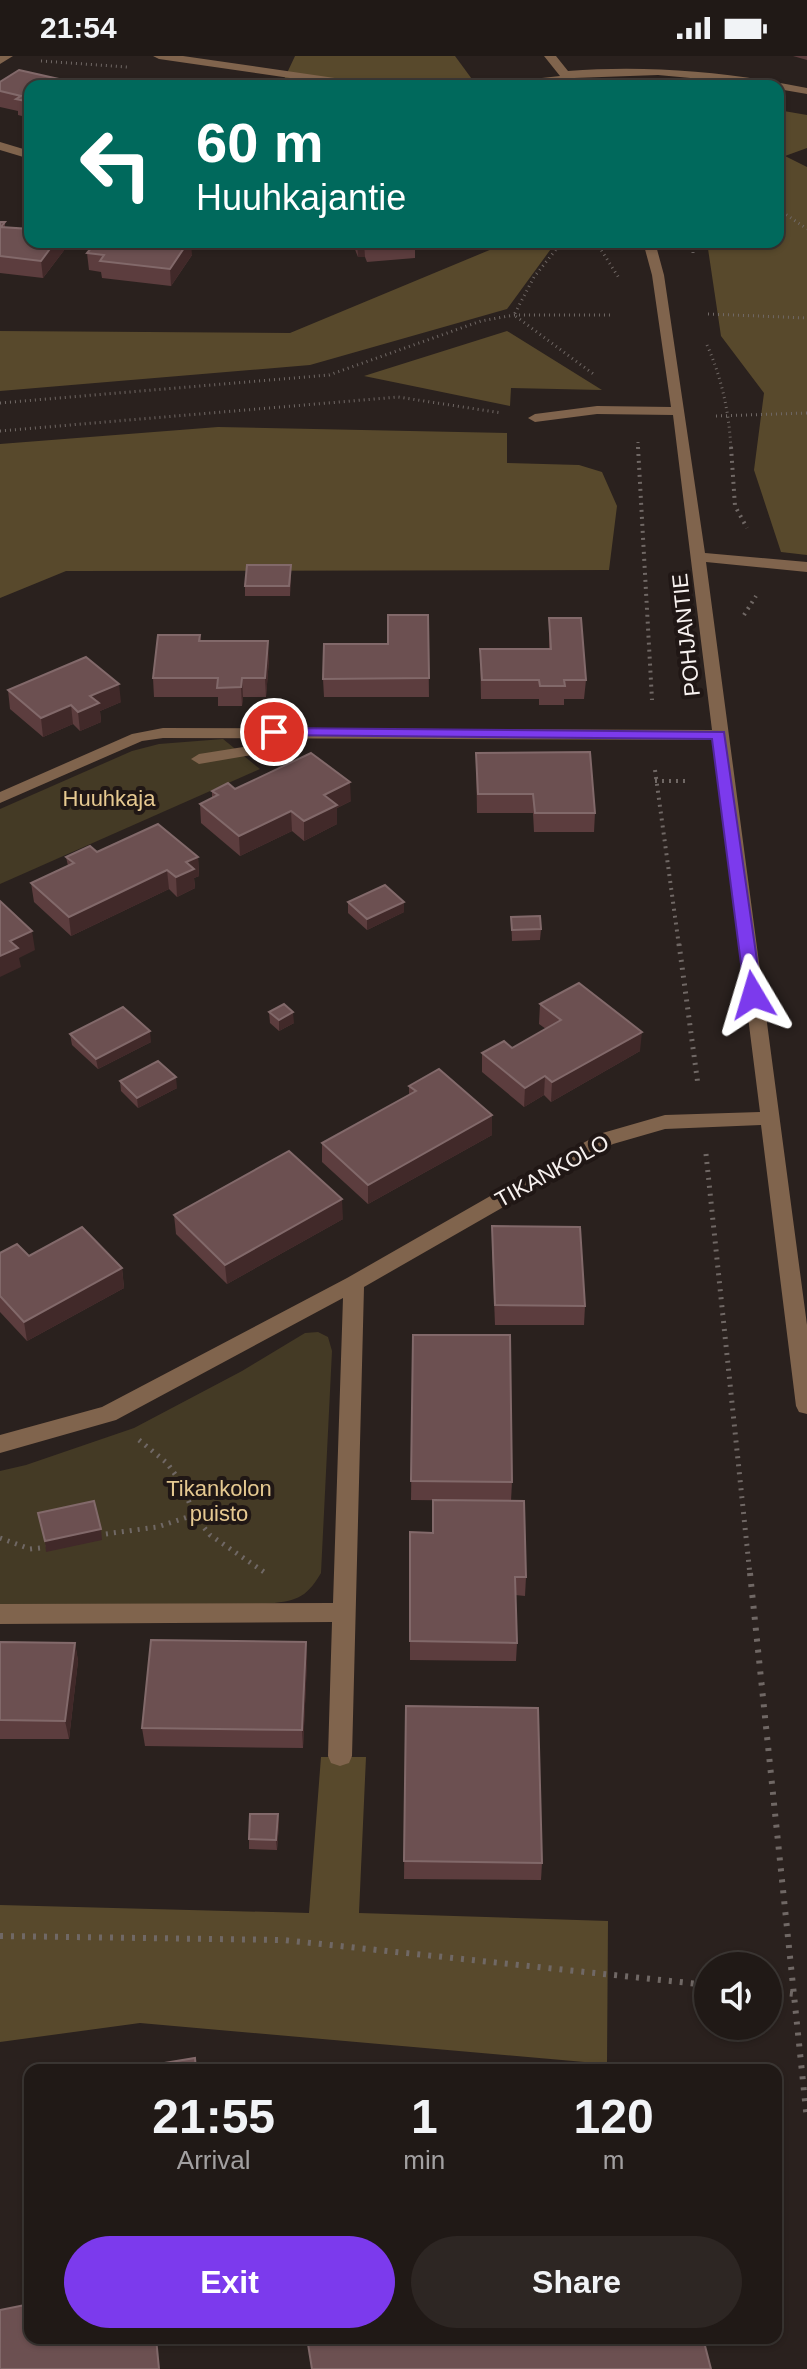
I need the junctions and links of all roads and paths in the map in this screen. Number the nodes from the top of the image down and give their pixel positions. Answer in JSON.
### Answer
{"nodes":[{"id":1,"x":7,"y":56,"type":"edge"},
{"id":2,"x":159,"y":56,"type":"edge"},
{"id":3,"x":550,"y":56,"type":"edge"},
{"id":4,"x":0,"y":61,"type":"edge"},
{"id":5,"x":327,"y":80,"type":"edge"},
{"id":6,"x":569,"y":80,"type":"edge"},
{"id":7,"x":739,"y":80,"type":"edge"},
{"id":8,"x":784,"y":87,"type":"edge"},
{"id":9,"x":807,"y":91,"type":"edge"},
{"id":10,"x":0,"y":146,"type":"edge"},
{"id":11,"x":24,"y":153,"type":"edge"},
{"id":12,"x":784,"y":213,"type":"edge"},
{"id":13,"x":807,"y":229,"type":"edge"},
{"id":14,"x":557,"y":248,"type":"edge"},
{"id":15,"x":600,"y":248,"type":"edge"},
{"id":16,"x":651,"y":248,"type":"edge"},
{"id":17,"x":622,"y":281,"type":"dead end"},
{"id":18,"x":708,"y":314,"type":"dead end"},
{"id":19,"x":514,"y":315,"type":"junction"},
{"id":20,"x":612,"y":315,"type":"dead end"},
{"id":21,"x":807,"y":318,"type":"edge"},
{"id":22,"x":0,"y":403,"type":"edge"},
{"id":23,"x":637,"y":409,"type":"junction"},
{"id":24,"x":679,"y":411,"type":"junction"},
{"id":25,"x":807,"y":413,"type":"edge"},
{"id":26,"x":535,"y":418,"type":"joint"},
{"id":27,"x":0,"y":431,"type":"edge"},
{"id":28,"x":699,"y":557,"type":"junction"},
{"id":29,"x":807,"y":567,"type":"edge"},
{"id":30,"x":654,"y":734,"type":"junction"},
{"id":31,"x":719,"y":735,"type":"junction"},
{"id":32,"x":275,"y":747,"type":"dead end"},
{"id":33,"x":199,"y":759,"type":"dead end"},
{"id":34,"x":0,"y":798,"type":"edge"},
{"id":35,"x":769,"y":1118,"type":"junction"},
{"id":36,"x":702,"y":1119,"type":"junction"},
{"id":37,"x":354,"y":1283,"type":"junction"},
{"id":38,"x":807,"y":1406,"type":"edge"},
{"id":39,"x":108,"y":1414,"type":"junction"},
{"id":40,"x":0,"y":1444,"type":"edge"},
{"id":41,"x":194,"y":1515,"type":"junction"},
{"id":42,"x":0,"y":1538,"type":"edge"},
{"id":43,"x":86,"y":1539,"type":"edge"},
{"id":44,"x":62,"y":1546,"type":"edge"},
{"id":45,"x":345,"y":1612,"type":"junction"},
{"id":46,"x":0,"y":1614,"type":"edge"},
{"id":47,"x":290,"y":1614,"type":"junction"},
{"id":48,"x":340,"y":1756,"type":"dead end"},
{"id":49,"x":0,"y":1936,"type":"edge"},
{"id":50,"x":694,"y":1984,"type":"edge"},
{"id":51,"x":782,"y":1993,"type":"edge"},
{"id":52,"x":795,"y":1994,"type":"junction"},
{"id":53,"x":807,"y":2120,"type":"edge"}],
"edges":[{"from":1,"to":4,"type":"street"},
{"from":2,"to":5,"type":"street"},
{"from":3,"to":6,"type":"street"},
{"from":6,"to":7,"type":"street"},
{"from":8,"to":9,"type":"street"},
{"from":10,"to":11,"type":"street"},
{"from":12,"to":13,"type":"path"},
{"from":14,"to":19,"type":"path"},
{"from":15,"to":17,"type":"path"},
{"from":16,"to":24,"type":"street","name":"POHJANTIE"},
{"from":18,"to":21,"type":"path"},
{"from":19,"to":20,"type":"path"},
{"from":19,"to":22,"type":"path"},
{"from":19,"to":23,"type":"path"},
{"from":23,"to":24,"type":"street"},
{"from":23,"to":26,"type":"street"},
{"from":23,"to":30,"type":"path"},
{"from":24,"to":25,"type":"path"},
{"from":24,"to":28,"type":"street","name":"POHJANTIE"},
{"from":26,"to":27,"type":"path"},
{"from":28,"to":29,"type":"street"},
{"from":28,"to":31,"type":"street","name":"POHJANTIE"},
{"from":30,"to":31,"type":"street"},
{"from":30,"to":34,"type":"street"},
{"from":30,"to":36,"type":"path"},
{"from":31,"to":35,"type":"street","name":"POHJANTIE"},
{"from":32,"to":33,"type":"street"},
{"from":35,"to":36,"type":"street","name":"TIKANKOLO"},
{"from":35,"to":38,"type":"street","name":"POHJANTIE"},
{"from":36,"to":37,"type":"street","name":"TIKANKOLO"},
{"from":36,"to":52,"type":"path"},
{"from":37,"to":39,"type":"street","name":"TIKANKOLO"},
{"from":37,"to":45,"type":"street"},
{"from":39,"to":40,"type":"street","name":"TIKANKOLO"},
{"from":39,"to":41,"type":"path"},
{"from":41,"to":43,"type":"path"},
{"from":41,"to":47,"type":"path"},
{"from":42,"to":44,"type":"path"},
{"from":45,"to":47,"type":"street"},
{"from":45,"to":48,"type":"street"},
{"from":46,"to":47,"type":"street"},
{"from":49,"to":50,"type":"path"},
{"from":51,"to":52,"type":"path"},
{"from":52,"to":53,"type":"path"}]}
